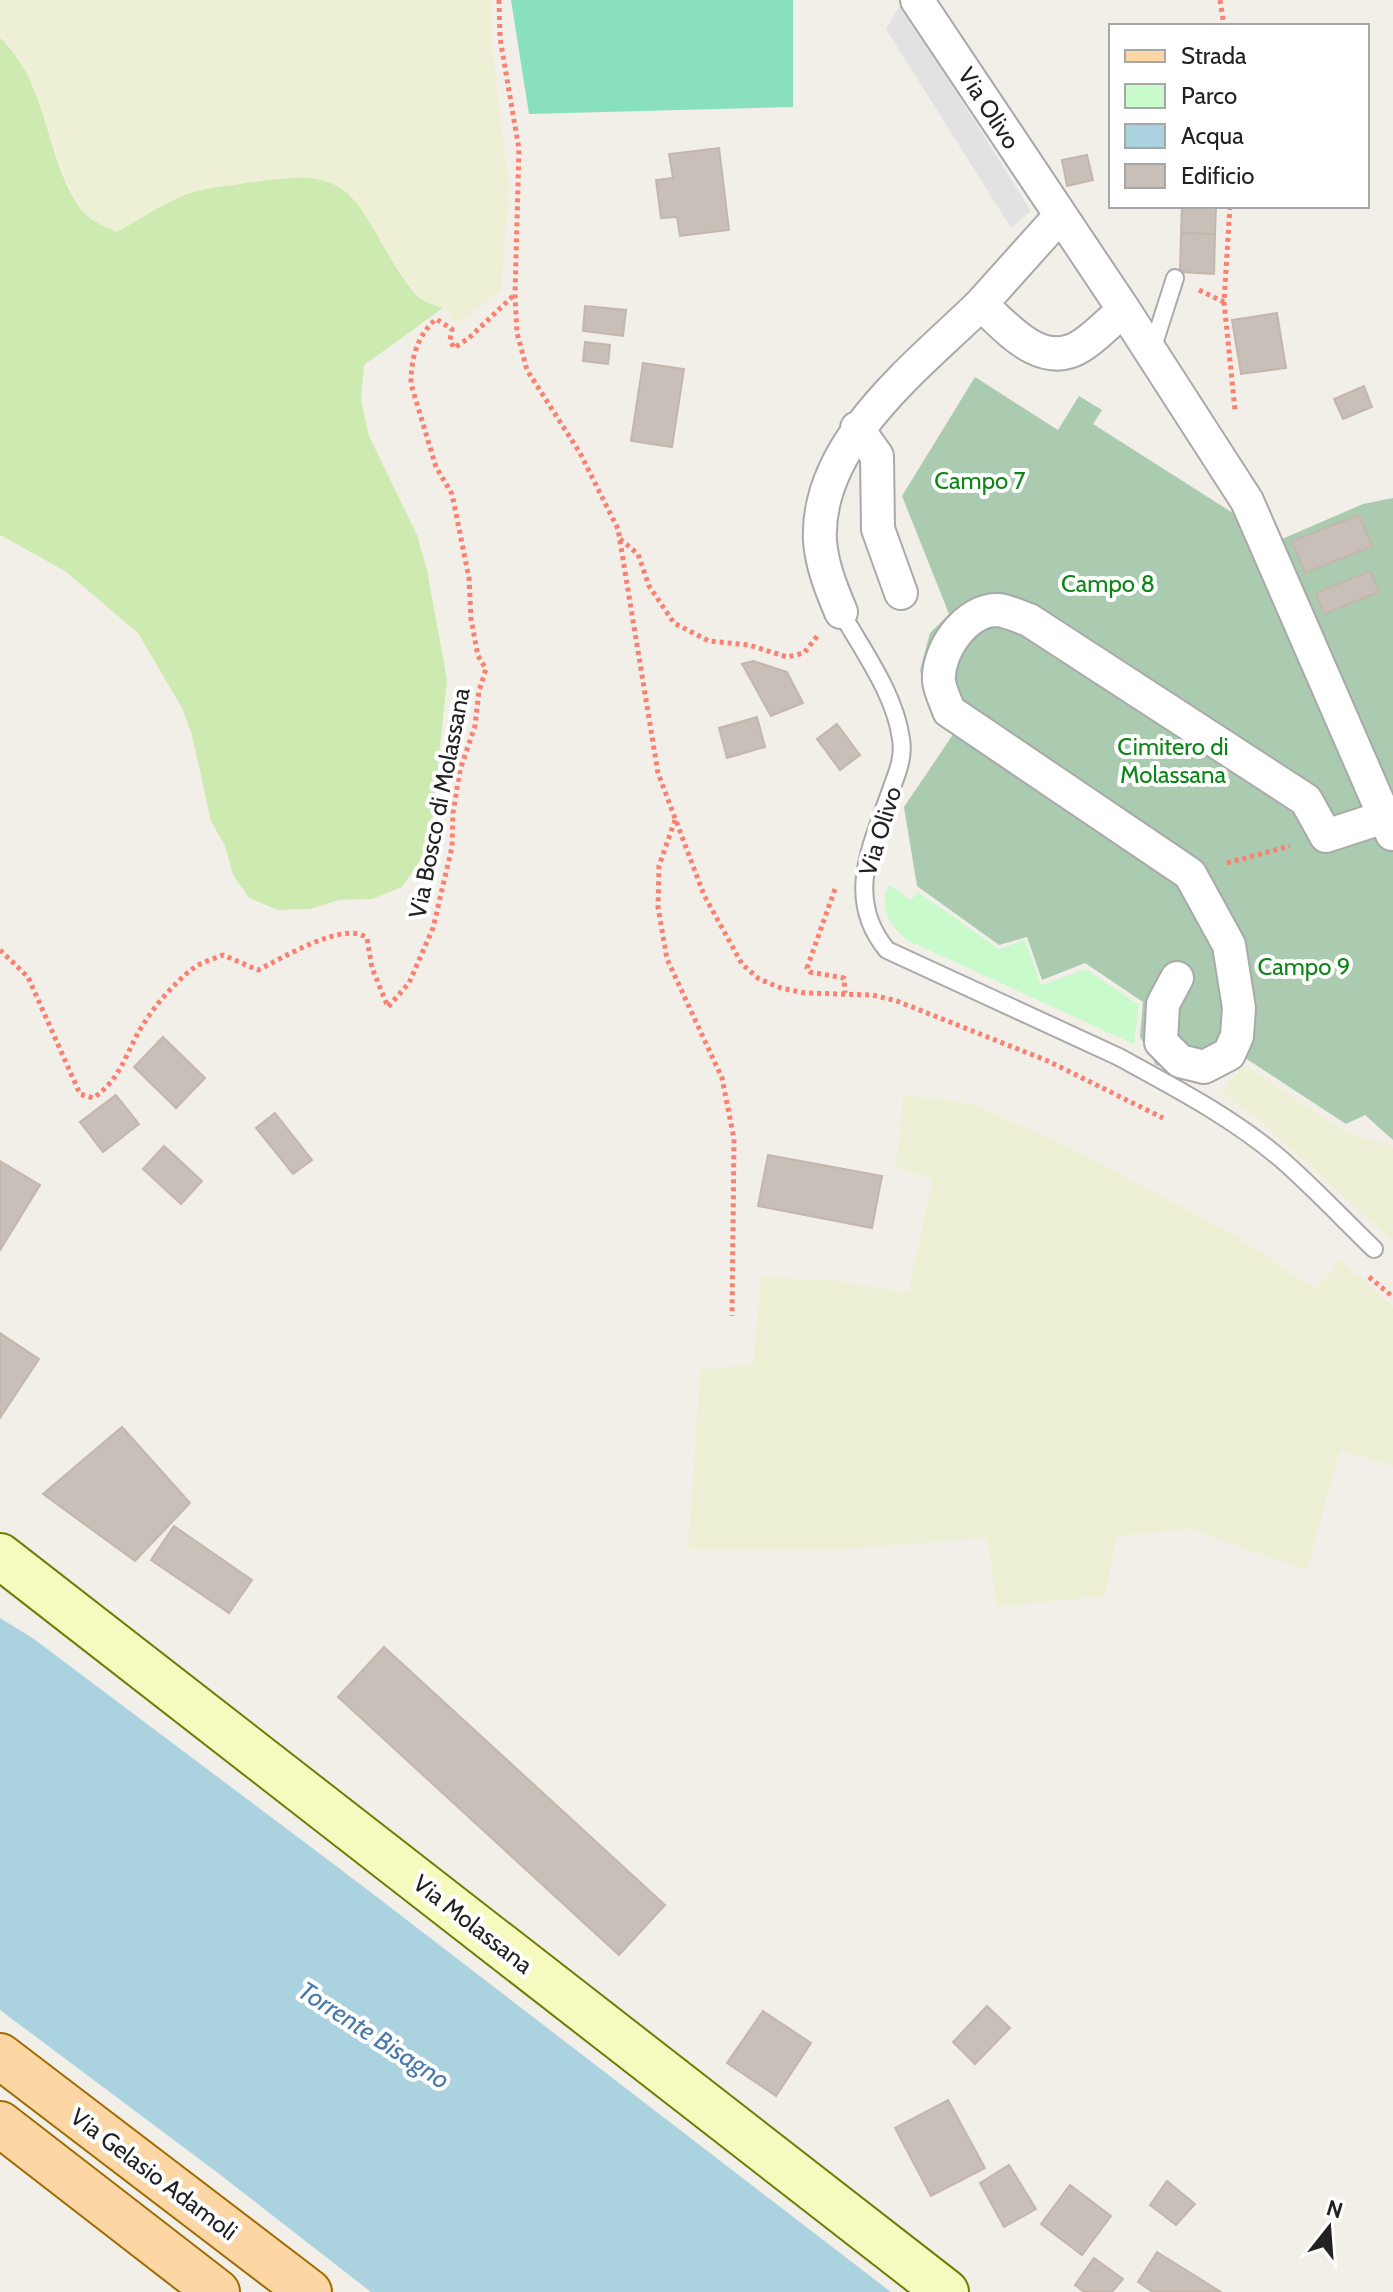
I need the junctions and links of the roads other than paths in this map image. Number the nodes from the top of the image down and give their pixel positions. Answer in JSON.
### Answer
{"nodes":[{"id":1,"x":917,"y":0,"type":"edge"},
{"id":2,"x":1060,"y":216,"type":"junction"},
{"id":3,"x":1175,"y":278,"type":"dead end"},
{"id":4,"x":981,"y":304,"type":"junction"},
{"id":5,"x":1124,"y":310,"type":"junction"},
{"id":6,"x":1151,"y":353,"type":"junction"},
{"id":7,"x":857,"y":428,"type":"junction"},
{"id":8,"x":901,"y":593,"type":"dead end"},
{"id":9,"x":841,"y":612,"type":"joint"},
{"id":10,"x":1388,"y":827,"type":"edge"},
{"id":11,"x":1177,"y":978,"type":"dead end"},
{"id":12,"x":1374,"y":1249,"type":"dead end"},
{"id":13,"x":0,"y":1556,"type":"edge"},
{"id":14,"x":0,"y":2056,"type":"edge"},
{"id":15,"x":0,"y":2124,"type":"edge"},
{"id":16,"x":217,"y":2292,"type":"edge"},
{"id":17,"x":309,"y":2292,"type":"edge"},
{"id":18,"x":946,"y":2292,"type":"edge"}],
"edges":[{"from":1,"to":2,"type":"street","name":"Via Olivo"},
{"from":2,"to":4,"type":"street","name":"Via Olivo"},
{"from":2,"to":5,"type":"street","name":"Via Olivo"},
{"from":3,"to":6,"type":"lane"},
{"from":4,"to":5,"type":"street"},
{"from":4,"to":7,"type":"street","name":"Via Olivo"},
{"from":5,"to":6,"type":"street","name":"Via Olivo"},
{"from":6,"to":10,"type":"street","name":"Via Olivo"},
{"from":7,"to":8,"type":"street"},
{"from":7,"to":9,"type":"street","name":"Via Olivo"},
{"from":9,"to":12,"type":"lane","name":"Via Olivo"},
{"from":10,"to":11,"type":"street"},
{"from":13,"to":18,"type":"main road","name":"Via Molassana"},
{"from":14,"to":17,"type":"main road","name":"Via Gelasio Adamoli"},
{"from":15,"to":16,"type":"main road"}]}
